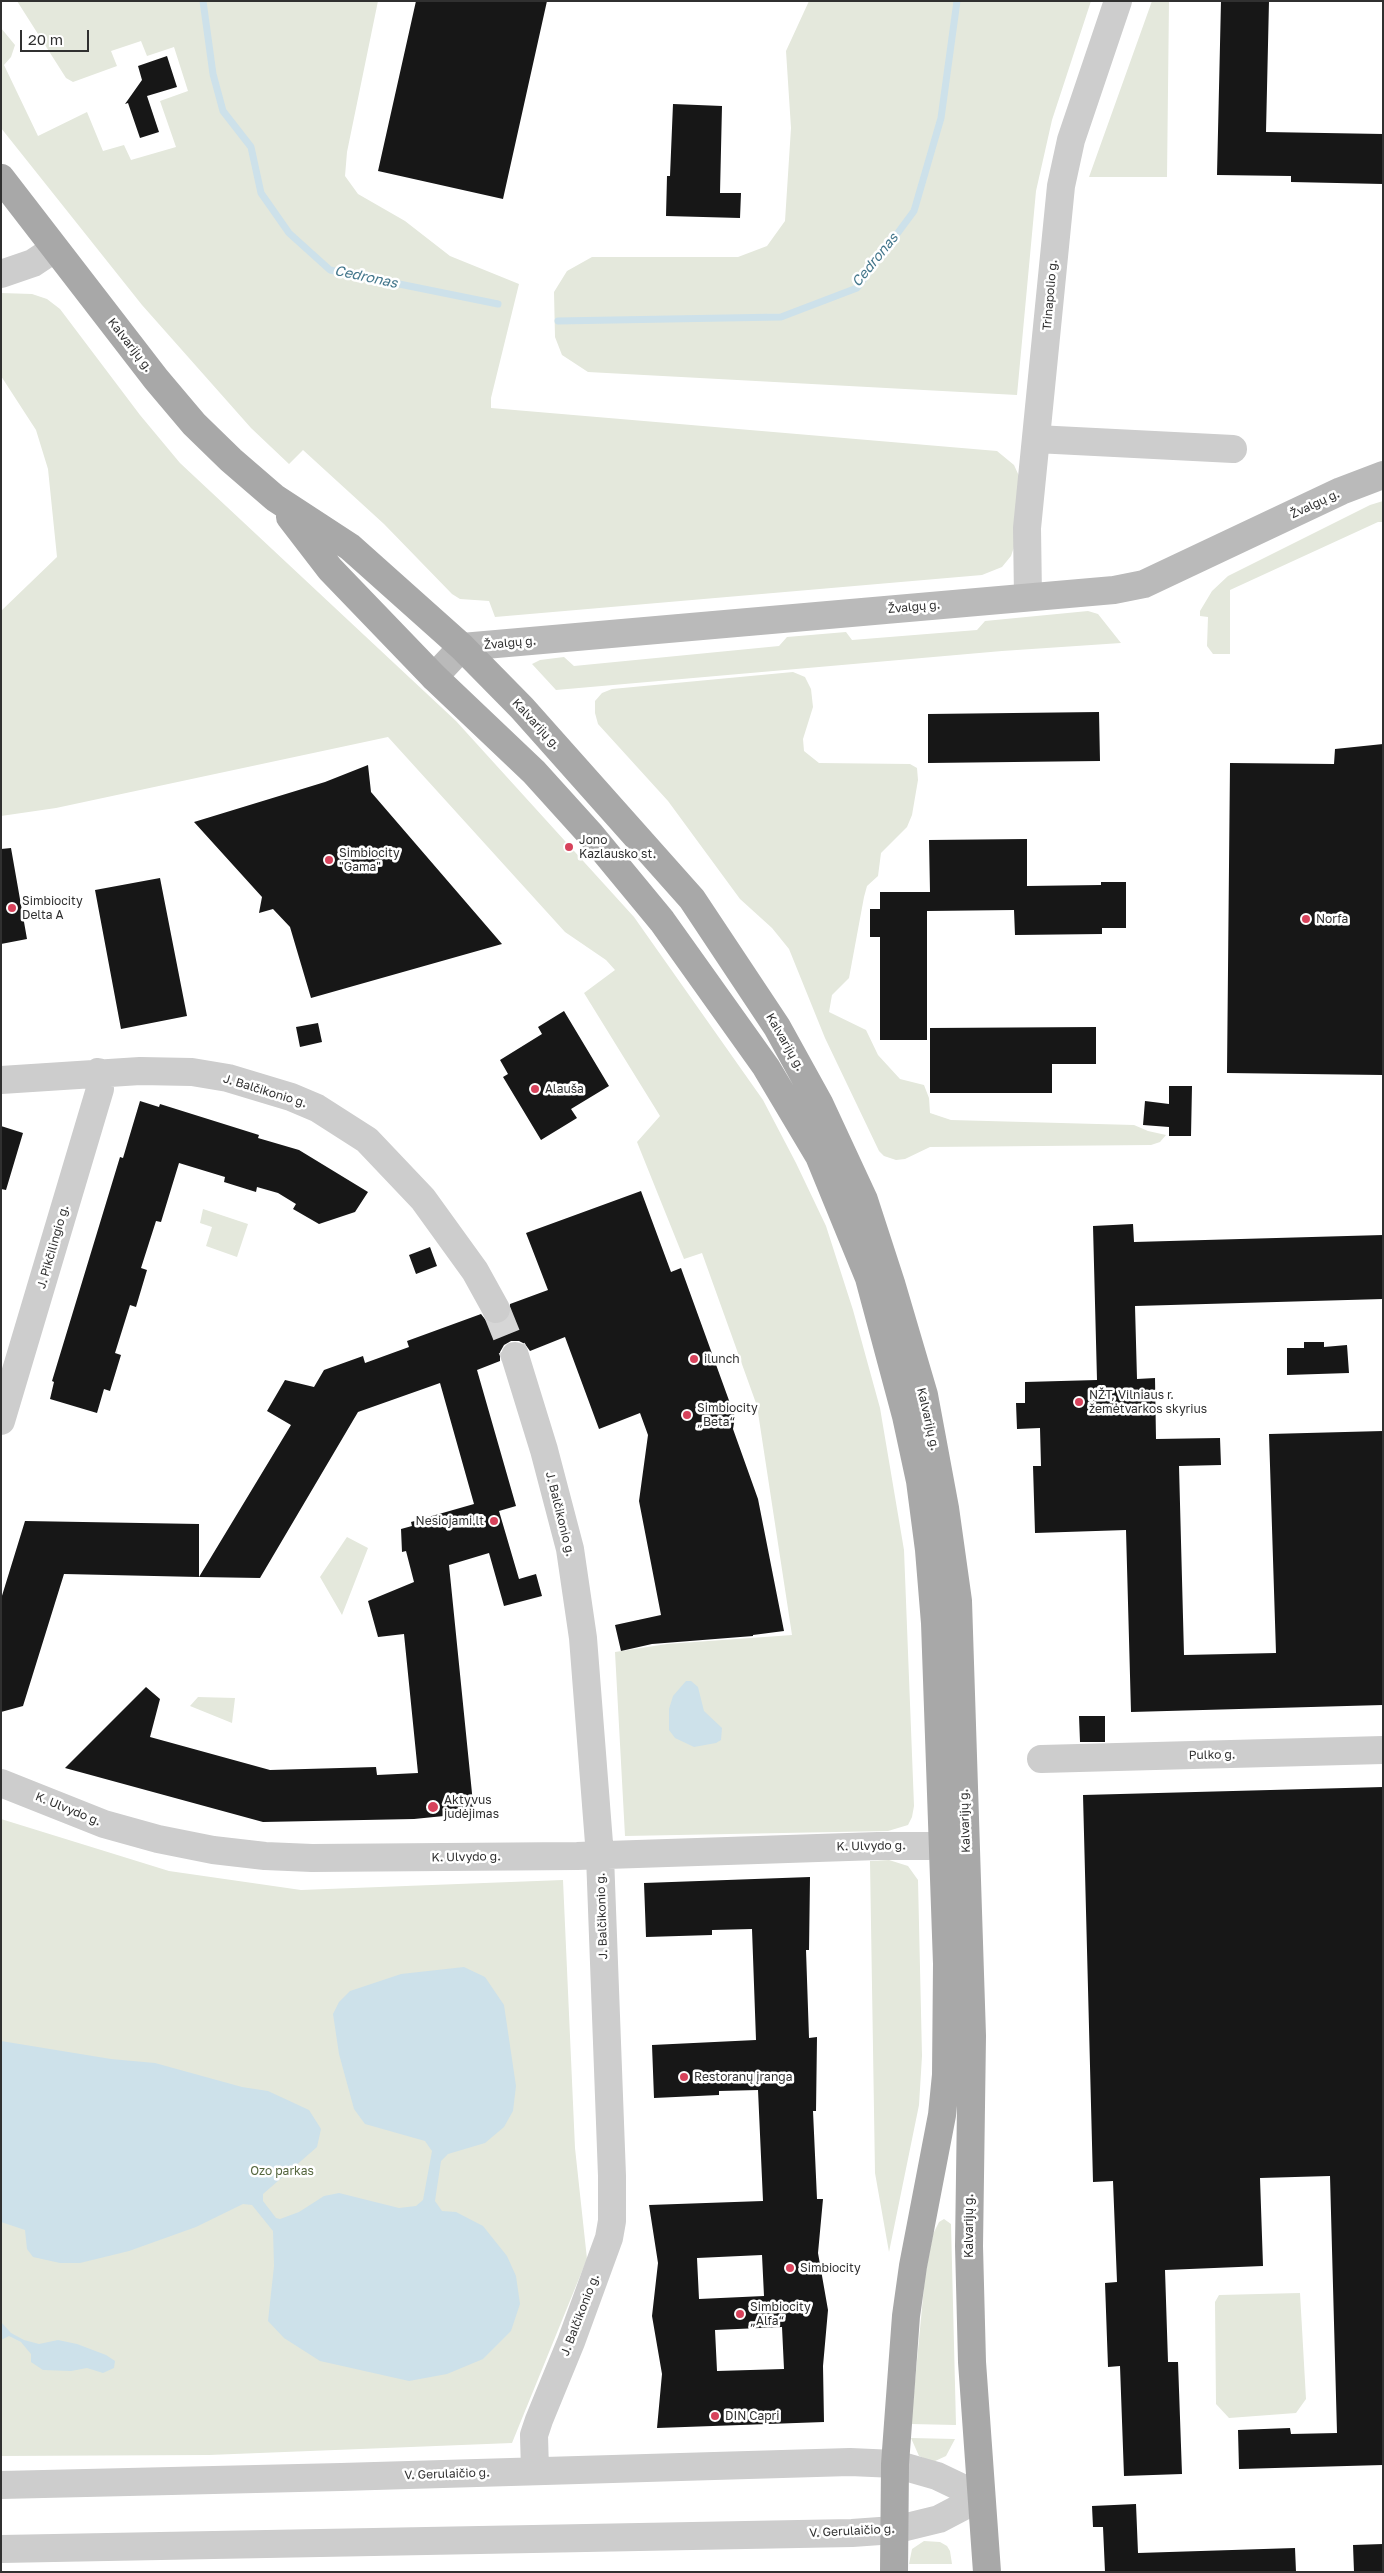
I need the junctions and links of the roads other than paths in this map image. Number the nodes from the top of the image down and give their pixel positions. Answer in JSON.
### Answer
{"nodes":[{"id":1,"x":1118,"y":1,"type":"edge"},
{"id":2,"x":1,"y":178,"type":"edge"},
{"id":3,"x":54,"y":249,"type":"junction"},
{"id":4,"x":1,"y":274,"type":"edge"},
{"id":5,"x":1036,"y":439,"type":"junction"},
{"id":6,"x":1233,"y":450,"type":"dead end"},
{"id":7,"x":1383,"y":475,"type":"edge"},
{"id":8,"x":275,"y":498,"type":"junction"},
{"id":9,"x":1028,"y":597,"type":"junction"},
{"id":10,"x":462,"y":647,"type":"junction"},
{"id":11,"x":434,"y":677,"type":"junction"},
{"id":12,"x":692,"y":899,"type":"junction"},
{"id":13,"x":662,"y":921,"type":"junction"},
{"id":14,"x":98,"y":1072,"type":"junction"},
{"id":15,"x":1,"y":1080,"type":"edge"},
{"id":16,"x":496,"y":1309,"type":"tunnel mouth"},
{"id":17,"x":515,"y":1356,"type":"tunnel mouth"},
{"id":18,"x":1,"y":1421,"type":"edge"},
{"id":19,"x":1383,"y":1750,"type":"edge"},
{"id":20,"x":1042,"y":1759,"type":"dead end"},
{"id":21,"x":1,"y":1783,"type":"edge"},
{"id":22,"x":942,"y":1846,"type":"junction"},
{"id":23,"x":600,"y":1856,"type":"junction"},
{"id":24,"x":895,"y":2464,"type":"junction"},
{"id":25,"x":535,"y":2470,"type":"junction"},
{"id":26,"x":1,"y":2485,"type":"edge"},
{"id":27,"x":980,"y":2497,"type":"junction"},
{"id":28,"x":894,"y":2530,"type":"junction"},
{"id":29,"x":1,"y":2549,"type":"edge"},
{"id":30,"x":894,"y":2572,"type":"edge"},
{"id":31,"x":987,"y":2572,"type":"edge"}],
"edges":[{"from":1,"to":5,"type":"street","name":"Trinapolio g."},
{"from":2,"to":3,"type":"main road","name":"Kalvarijų g."},
{"from":3,"to":4,"type":"street"},
{"from":3,"to":8,"type":"main road","name":"Kalvarijų g."},
{"from":5,"to":6,"type":"street"},
{"from":5,"to":9,"type":"street","name":"Trinapolio g."},
{"from":7,"to":9,"type":"main road","name":"Žvalgų g."},
{"from":8,"to":10,"type":"main road","name":"Kalvarijų g."},
{"from":8,"to":11,"type":"main road","name":"Kalvarijų g."},
{"from":9,"to":10,"type":"main road","name":"Žvalgų g."},
{"from":10,"to":11,"type":"main road"},
{"from":10,"to":12,"type":"main road","name":"Kalvarijų g."},
{"from":11,"to":13,"type":"main road","name":"Kalvarijų g."},
{"from":12,"to":13,"type":"main road"},
{"from":12,"to":27,"type":"main road","name":"Kalvarijų g."},
{"from":13,"to":22,"type":"main road","name":"Kalvarijų g."},
{"from":14,"to":15,"type":"street","name":"J. Balčikonio g."},
{"from":14,"to":16,"type":"street","name":"J. Balčikonio g."},
{"from":14,"to":18,"type":"street","name":"J. Pikčilingio g."},
{"from":17,"to":23,"type":"street","name":"J. Balčikonio g."},
{"from":19,"to":20,"type":"street","name":"Pulko g."},
{"from":21,"to":23,"type":"street","name":"K. Ulvydo g."},
{"from":22,"to":23,"type":"street","name":"K. Ulvydo g."},
{"from":22,"to":24,"type":"main road","name":"Kalvarijų g."},
{"from":23,"to":25,"type":"street","name":"J. Balčikonio g."},
{"from":24,"to":25,"type":"street","name":"V. Gerulaičio g."},
{"from":24,"to":27,"type":"street","name":"V. Gerulaičio g."},
{"from":24,"to":28,"type":"main road","name":"Kalvarijų g."},
{"from":25,"to":26,"type":"street","name":"V. Gerulaičio g."},
{"from":27,"to":28,"type":"street","name":"V. Gerulaičio g."},
{"from":27,"to":31,"type":"main road","name":"Kalvarijų g."},
{"from":28,"to":29,"type":"street","name":"V. Gerulaičio g."},
{"from":28,"to":30,"type":"main road","name":"Kalvarijų g."}]}
